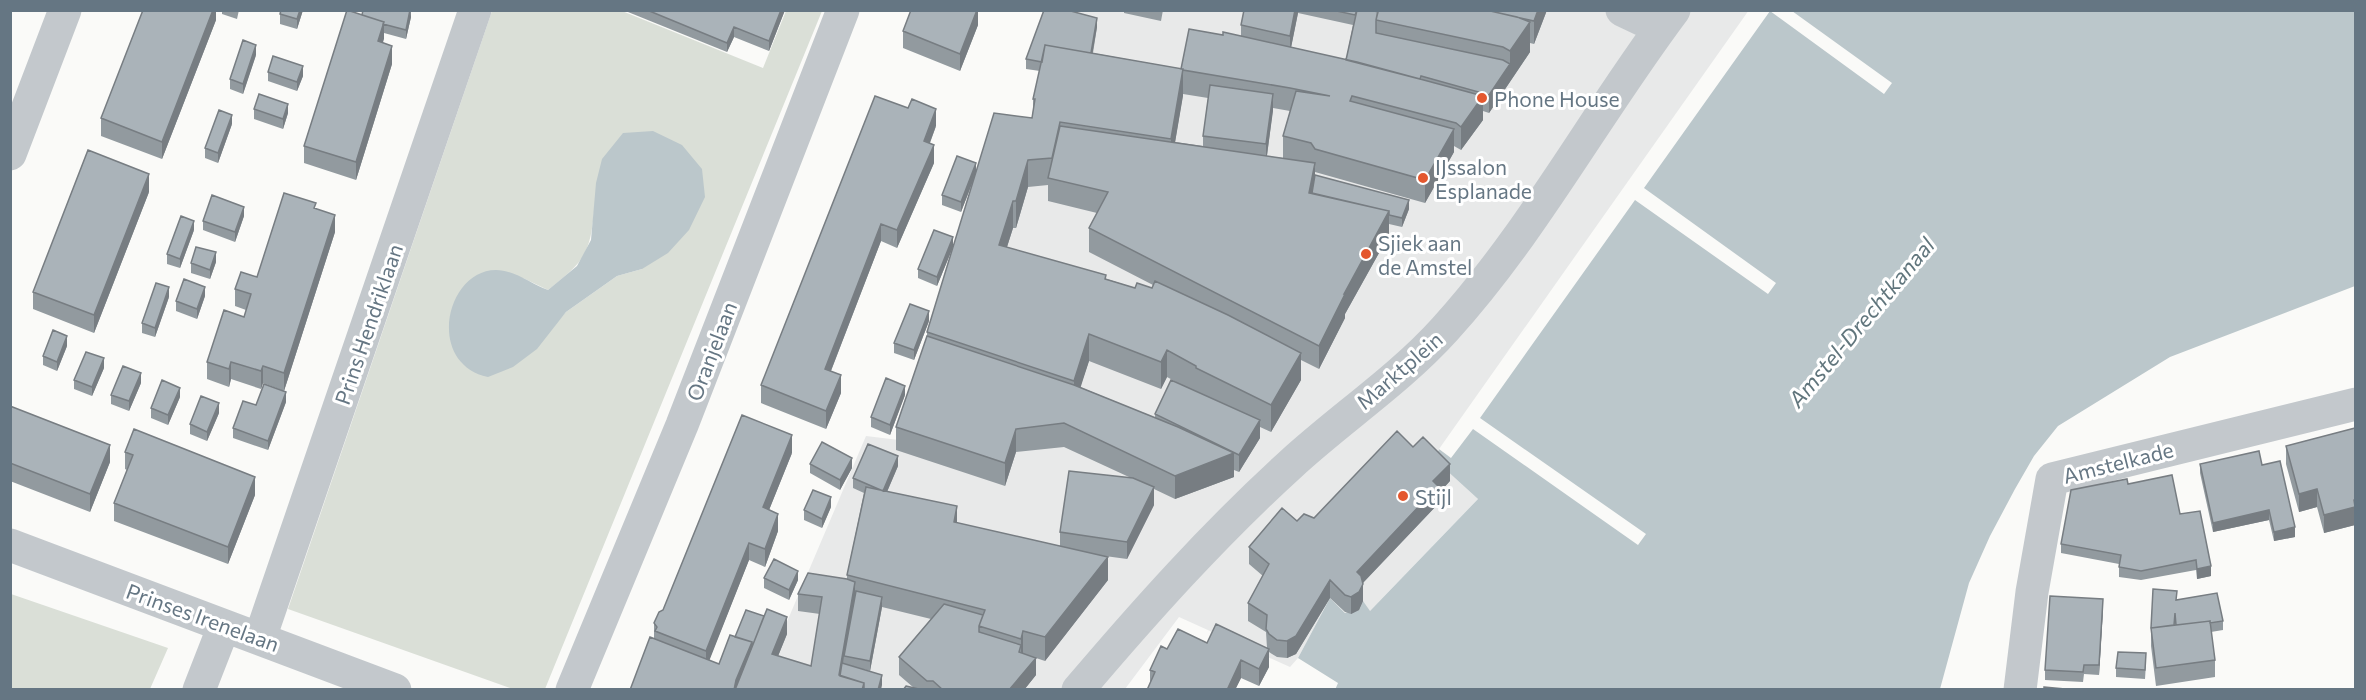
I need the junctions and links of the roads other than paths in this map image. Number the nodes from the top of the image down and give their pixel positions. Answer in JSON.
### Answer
{"nodes":[{"id":1,"x":65,"y":10,"type":"edge"},
{"id":2,"x":475,"y":10,"type":"edge"},
{"id":3,"x":843,"y":10,"type":"edge"},
{"id":4,"x":1622,"y":10,"type":"edge"},
{"id":5,"x":1667,"y":19,"type":"edge"},
{"id":6,"x":10,"y":154,"type":"edge"},
{"id":7,"x":2355,"y":404,"type":"edge"},
{"id":8,"x":10,"y":544,"type":"edge"},
{"id":9,"x":225,"y":626,"type":"junction"},
{"id":10,"x":261,"y":638,"type":"junction"},
{"id":11,"x":337,"y":679,"type":"edge"},
{"id":12,"x":199,"y":690,"type":"edge"},
{"id":13,"x":395,"y":690,"type":"edge"},
{"id":14,"x":572,"y":690,"type":"edge"},
{"id":15,"x":1078,"y":690,"type":"edge"},
{"id":16,"x":2020,"y":690,"type":"edge"}],
"edges":[{"from":1,"to":6,"type":"street"},
{"from":2,"to":10,"type":"street","name":"Prins Hendriklaan"},
{"from":3,"to":14,"type":"street","name":"Oranjelaan"},
{"from":4,"to":5,"type":"street"},
{"from":5,"to":15,"type":"street","name":"Marktplein"},
{"from":7,"to":16,"type":"street","name":"Amstelkade"},
{"from":8,"to":9,"type":"street","name":"Prinses Irenelaan"},
{"from":9,"to":10,"type":"street","name":"Prinses Irenelaan"},
{"from":9,"to":12,"type":"street"},
{"from":10,"to":11,"type":"street","name":"Prinses Irenelaan"},
{"from":11,"to":13,"type":"street","name":"Prinses Irenelaan"}]}
